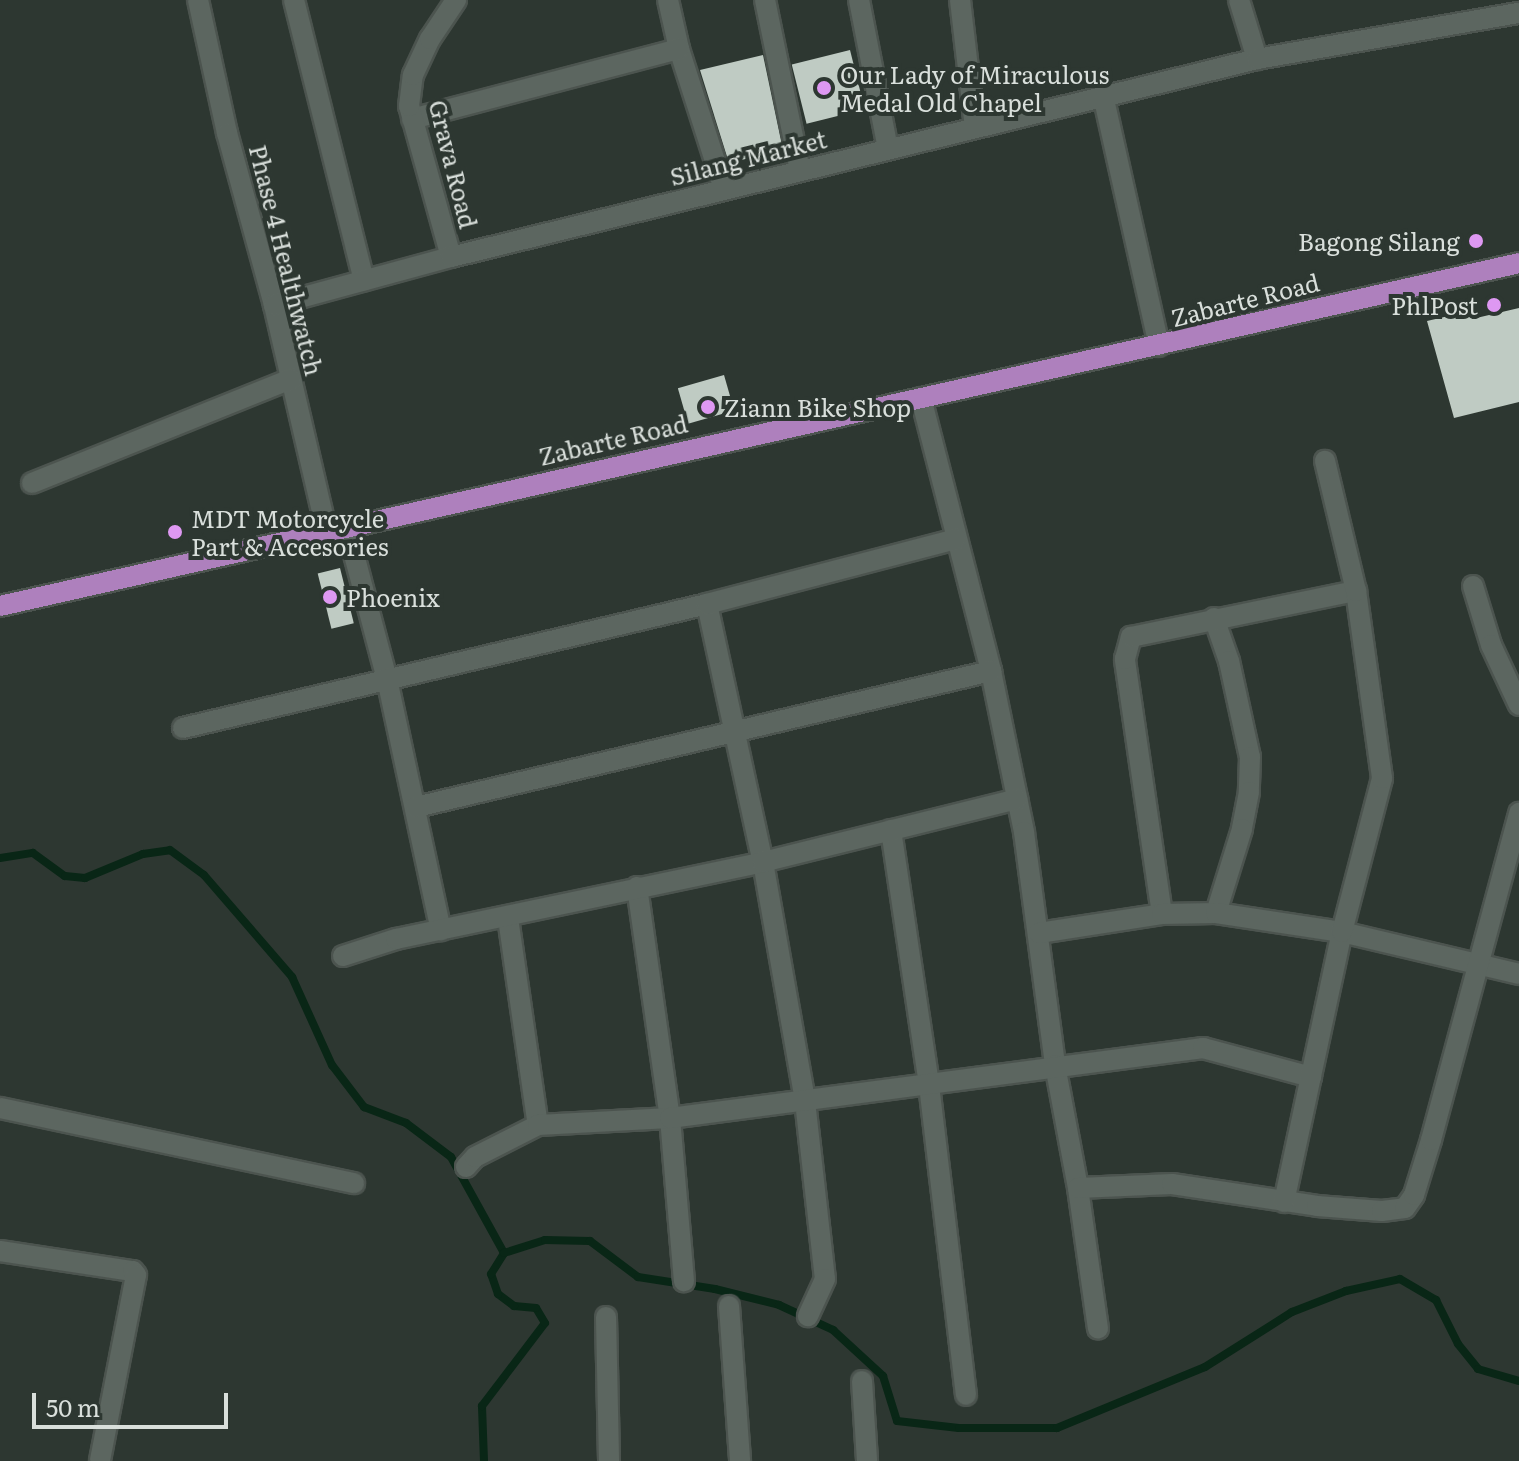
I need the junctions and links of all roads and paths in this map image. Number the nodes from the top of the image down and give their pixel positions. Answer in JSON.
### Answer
{"nodes":[{"id":1,"x":198,"y":0,"type":"edge"},
{"id":2,"x":294,"y":0,"type":"edge"},
{"id":3,"x":456,"y":0,"type":"edge"},
{"id":4,"x":668,"y":0,"type":"edge"},
{"id":5,"x":765,"y":0,"type":"edge"},
{"id":6,"x":859,"y":0,"type":"edge"},
{"id":7,"x":960,"y":0,"type":"edge"},
{"id":8,"x":1239,"y":0,"type":"edge"},
{"id":9,"x":1519,"y":13,"type":"edge"},
{"id":10,"x":679,"y":49,"type":"junction"},
{"id":11,"x":1257,"y":59,"type":"junction"},
{"id":12,"x":1103,"y":95,"type":"junction"},
{"id":13,"x":412,"y":119,"type":"junction"},
{"id":14,"x":975,"y":127,"type":"junction"},
{"id":15,"x":888,"y":149,"type":"junction"},
{"id":16,"x":800,"y":170,"type":"junction"},
{"id":17,"x":724,"y":189,"type":"junction"},
{"id":18,"x":451,"y":257,"type":"junction"},
{"id":19,"x":1519,"y":263,"type":"edge"},
{"id":20,"x":364,"y":280,"type":"junction"},
{"id":21,"x":274,"y":305,"type":"junction"},
{"id":22,"x":1159,"y":346,"type":"junction"},
{"id":23,"x":291,"y":379,"type":"junction"},
{"id":24,"x":921,"y":398,"type":"junction"},
{"id":25,"x":1325,"y":461,"type":"dead end"},
{"id":26,"x":32,"y":483,"type":"dead end"},
{"id":27,"x":337,"y":530,"type":"junction"},
{"id":28,"x":956,"y":539,"type":"junction"},
{"id":29,"x":1473,"y":586,"type":"dead end"},
{"id":30,"x":1356,"y":591,"type":"junction"},
{"id":31,"x":707,"y":604,"type":"junction"},
{"id":32,"x":0,"y":606,"type":"edge"},
{"id":33,"x":1214,"y":618,"type":"junction"},
{"id":34,"x":991,"y":671,"type":"junction"},
{"id":35,"x":387,"y":679,"type":"junction"},
{"id":36,"x":1519,"y":705,"type":"edge"},
{"id":37,"x":183,"y":728,"type":"dead end"},
{"id":38,"x":735,"y":732,"type":"junction"},
{"id":39,"x":1017,"y":799,"type":"junction"},
{"id":40,"x":416,"y":807,"type":"junction"},
{"id":41,"x":1519,"y":813,"type":"edge"},
{"id":42,"x":891,"y":830,"type":"junction"},
{"id":43,"x":763,"y":862,"type":"junction"},
{"id":44,"x":637,"y":887,"type":"junction"},
{"id":45,"x":1216,"y":913,"type":"junction"},
{"id":46,"x":1162,"y":914,"type":"junction"},
{"id":47,"x":508,"y":918,"type":"junction"},
{"id":48,"x":441,"y":930,"type":"junction"},
{"id":49,"x":1342,"y":932,"type":"junction"},
{"id":50,"x":1039,"y":933,"type":"junction"},
{"id":51,"x":343,"y":956,"type":"dead end"},
{"id":52,"x":1477,"y":965,"type":"junction"},
{"id":53,"x":1519,"y":974,"type":"edge"},
{"id":54,"x":1055,"y":1065,"type":"junction"},
{"id":55,"x":1311,"y":1077,"type":"junction"},
{"id":56,"x":929,"y":1085,"type":"junction"},
{"id":57,"x":805,"y":1101,"type":"junction"},
{"id":58,"x":0,"y":1108,"type":"edge"},
{"id":59,"x":670,"y":1118,"type":"junction"},
{"id":60,"x":538,"y":1125,"type":"junction"},
{"id":61,"x":466,"y":1167,"type":"dead end"},
{"id":62,"x":354,"y":1183,"type":"dead end"},
{"id":63,"x":1078,"y":1188,"type":"junction"},
{"id":64,"x":1284,"y":1202,"type":"junction"},
{"id":65,"x":0,"y":1251,"type":"edge"},
{"id":66,"x":684,"y":1281,"type":"dead end"},
{"id":67,"x":729,"y":1306,"type":"dead end"},
{"id":68,"x":808,"y":1316,"type":"dead end"},
{"id":69,"x":606,"y":1317,"type":"dead end"},
{"id":70,"x":1098,"y":1329,"type":"dead end"},
{"id":71,"x":862,"y":1381,"type":"dead end"},
{"id":72,"x":966,"y":1395,"type":"dead end"},
{"id":73,"x":100,"y":1461,"type":"edge"},
{"id":74,"x":609,"y":1461,"type":"edge"},
{"id":75,"x":740,"y":1461,"type":"edge"},
{"id":76,"x":867,"y":1461,"type":"edge"}],
"edges":[{"from":1,"to":21,"type":"street","name":"Phase 4 Healthwatch"},
{"from":2,"to":20,"type":"street"},
{"from":3,"to":13,"type":"street","name":"Grava Road"},
{"from":4,"to":10,"type":"street"},
{"from":5,"to":16,"type":"street"},
{"from":6,"to":15,"type":"street"},
{"from":7,"to":14,"type":"street"},
{"from":8,"to":11,"type":"street"},
{"from":9,"to":11,"type":"street","name":"Silang Market"},
{"from":10,"to":13,"type":"street"},
{"from":10,"to":17,"type":"street"},
{"from":11,"to":12,"type":"street","name":"Silang Market"},
{"from":12,"to":14,"type":"street","name":"Silang Market"},
{"from":12,"to":22,"type":"street"},
{"from":13,"to":18,"type":"street","name":"Grava Road"},
{"from":14,"to":15,"type":"street","name":"Silang Market"},
{"from":15,"to":16,"type":"street","name":"Silang Market"},
{"from":16,"to":17,"type":"street","name":"Silang Market"},
{"from":17,"to":18,"type":"street","name":"Silang Market"},
{"from":18,"to":20,"type":"street","name":"Silang Market"},
{"from":19,"to":22,"type":"main road","name":"Zabarte Road"},
{"from":20,"to":21,"type":"street","name":"Silang Market"},
{"from":21,"to":23,"type":"street","name":"Phase 4 Healthwatch"},
{"from":22,"to":24,"type":"main road","name":"Zabarte Road"},
{"from":23,"to":26,"type":"street"},
{"from":23,"to":27,"type":"street","name":"Phase 4 Healthwatch"},
{"from":24,"to":27,"type":"main road","name":"Zabarte Road"},
{"from":24,"to":28,"type":"street"},
{"from":25,"to":30,"type":"street"},
{"from":27,"to":32,"type":"main road","name":"Zabarte Road"},
{"from":27,"to":35,"type":"street","name":"Phase 4 Healthwatch"},
{"from":28,"to":31,"type":"street"},
{"from":28,"to":34,"type":"street"},
{"from":29,"to":36,"type":"street"},
{"from":30,"to":33,"type":"street"},
{"from":30,"to":49,"type":"street"},
{"from":31,"to":35,"type":"street"},
{"from":31,"to":38,"type":"street"},
{"from":33,"to":45,"type":"street"},
{"from":33,"to":46,"type":"street"},
{"from":34,"to":38,"type":"street"},
{"from":34,"to":39,"type":"street"},
{"from":35,"to":37,"type":"street"},
{"from":35,"to":40,"type":"street","name":"Phase 4 Healthwatch"},
{"from":38,"to":40,"type":"street"},
{"from":38,"to":43,"type":"street"},
{"from":39,"to":42,"type":"street"},
{"from":39,"to":50,"type":"street"},
{"from":40,"to":48,"type":"street","name":"Phase 4 Healthwatch"},
{"from":41,"to":52,"type":"street"},
{"from":42,"to":43,"type":"street"},
{"from":42,"to":56,"type":"street"},
{"from":43,"to":44,"type":"street"},
{"from":43,"to":57,"type":"street"},
{"from":44,"to":47,"type":"street"},
{"from":44,"to":59,"type":"street"},
{"from":45,"to":46,"type":"street"},
{"from":45,"to":49,"type":"street"},
{"from":46,"to":50,"type":"street"},
{"from":47,"to":48,"type":"street"},
{"from":47,"to":60,"type":"street"},
{"from":48,"to":51,"type":"street"},
{"from":49,"to":52,"type":"street"},
{"from":49,"to":55,"type":"street"},
{"from":50,"to":54,"type":"street"},
{"from":52,"to":53,"type":"street"},
{"from":52,"to":64,"type":"street"},
{"from":54,"to":55,"type":"street"},
{"from":54,"to":56,"type":"street"},
{"from":54,"to":63,"type":"street"},
{"from":55,"to":64,"type":"street"},
{"from":56,"to":57,"type":"street"},
{"from":56,"to":72,"type":"street"},
{"from":57,"to":59,"type":"street"},
{"from":57,"to":68,"type":"street"},
{"from":58,"to":62,"type":"street"},
{"from":59,"to":60,"type":"street"},
{"from":59,"to":66,"type":"street"},
{"from":60,"to":61,"type":"street"},
{"from":63,"to":64,"type":"street"},
{"from":63,"to":70,"type":"street"},
{"from":65,"to":73,"type":"street"},
{"from":67,"to":75,"type":"street"},
{"from":69,"to":74,"type":"street"},
{"from":71,"to":76,"type":"street"}]}
